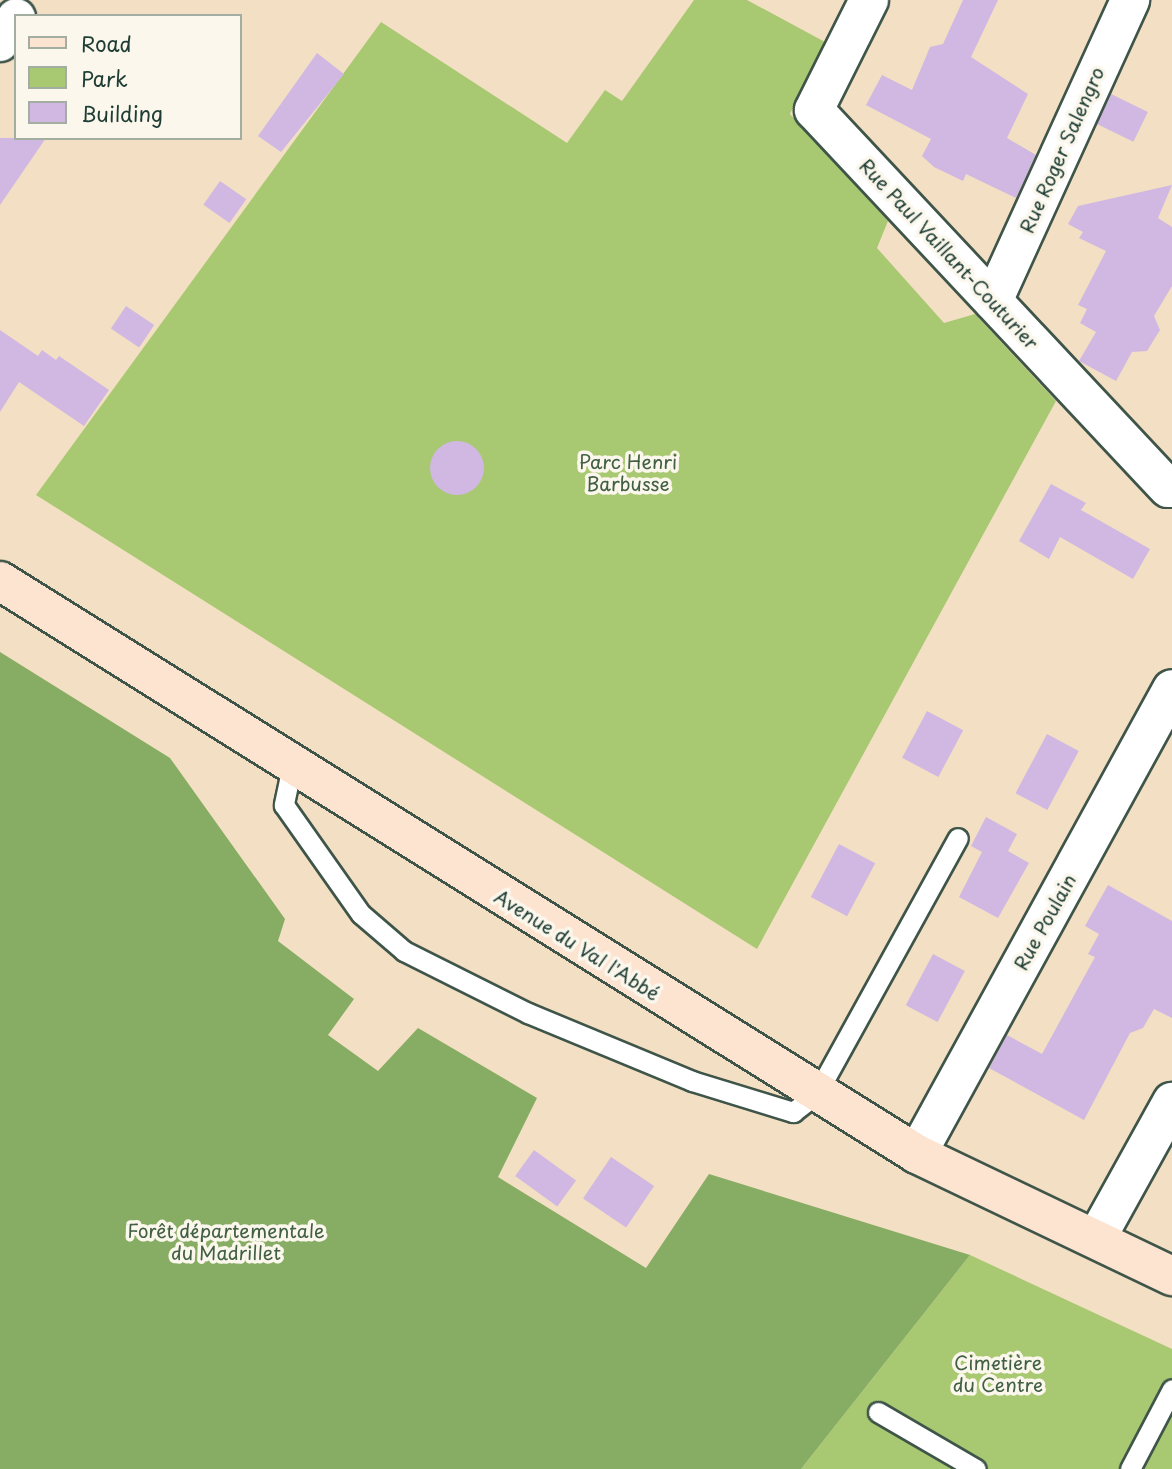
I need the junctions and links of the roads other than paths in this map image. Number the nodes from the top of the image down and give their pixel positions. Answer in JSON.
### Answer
{"nodes":[{"id":1,"x":869,"y":0,"type":"edge"},
{"id":2,"x":1130,"y":0,"type":"edge"},
{"id":3,"x":14,"y":21,"type":"edge"},
{"id":4,"x":0,"y":41,"type":"edge"},
{"id":5,"x":993,"y":301,"type":"junction"},
{"id":6,"x":1171,"y":487,"type":"edge"},
{"id":7,"x":0,"y":581,"type":"edge"},
{"id":8,"x":1172,"y":690,"type":"edge"},
{"id":9,"x":292,"y":766,"type":"junction"},
{"id":10,"x":958,"y":838,"type":"dead end"},
{"id":11,"x":817,"y":1093,"type":"junction"},
{"id":12,"x":1172,"y":1102,"type":"edge"},
{"id":13,"x":917,"y":1154,"type":"junction"},
{"id":14,"x":1096,"y":1239,"type":"junction"},
{"id":15,"x":1172,"y":1276,"type":"edge"},
{"id":16,"x":1172,"y":1389,"type":"edge"},
{"id":17,"x":878,"y":1412,"type":"dead end"},
{"id":18,"x":976,"y":1469,"type":"edge"},
{"id":19,"x":1130,"y":1469,"type":"edge"}],
"edges":[{"from":1,"to":5,"type":"street","name":"Rue Paul Vaillant-Couturier"},
{"from":2,"to":5,"type":"street","name":"Rue Roger Salengro"},
{"from":3,"to":4,"type":"street"},
{"from":5,"to":6,"type":"street","name":"Rue Paul Vaillant-Couturier"},
{"from":7,"to":9,"type":"main road","name":"Avenue du Val l'Abbé"},
{"from":8,"to":13,"type":"street","name":"Rue Poulain"},
{"from":9,"to":11,"type":"main road","name":"Avenue du Val l'Abbé"},
{"from":9,"to":11,"type":"lane"},
{"from":10,"to":11,"type":"lane"},
{"from":11,"to":13,"type":"main road","name":"Avenue du Val l'Abbé"},
{"from":12,"to":14,"type":"street"},
{"from":13,"to":14,"type":"main road","name":"Avenue du Val l'Abbé"},
{"from":14,"to":15,"type":"main road","name":"Avenue du Val l'Abbé"},
{"from":16,"to":19,"type":"lane"},
{"from":17,"to":18,"type":"lane"}]}
